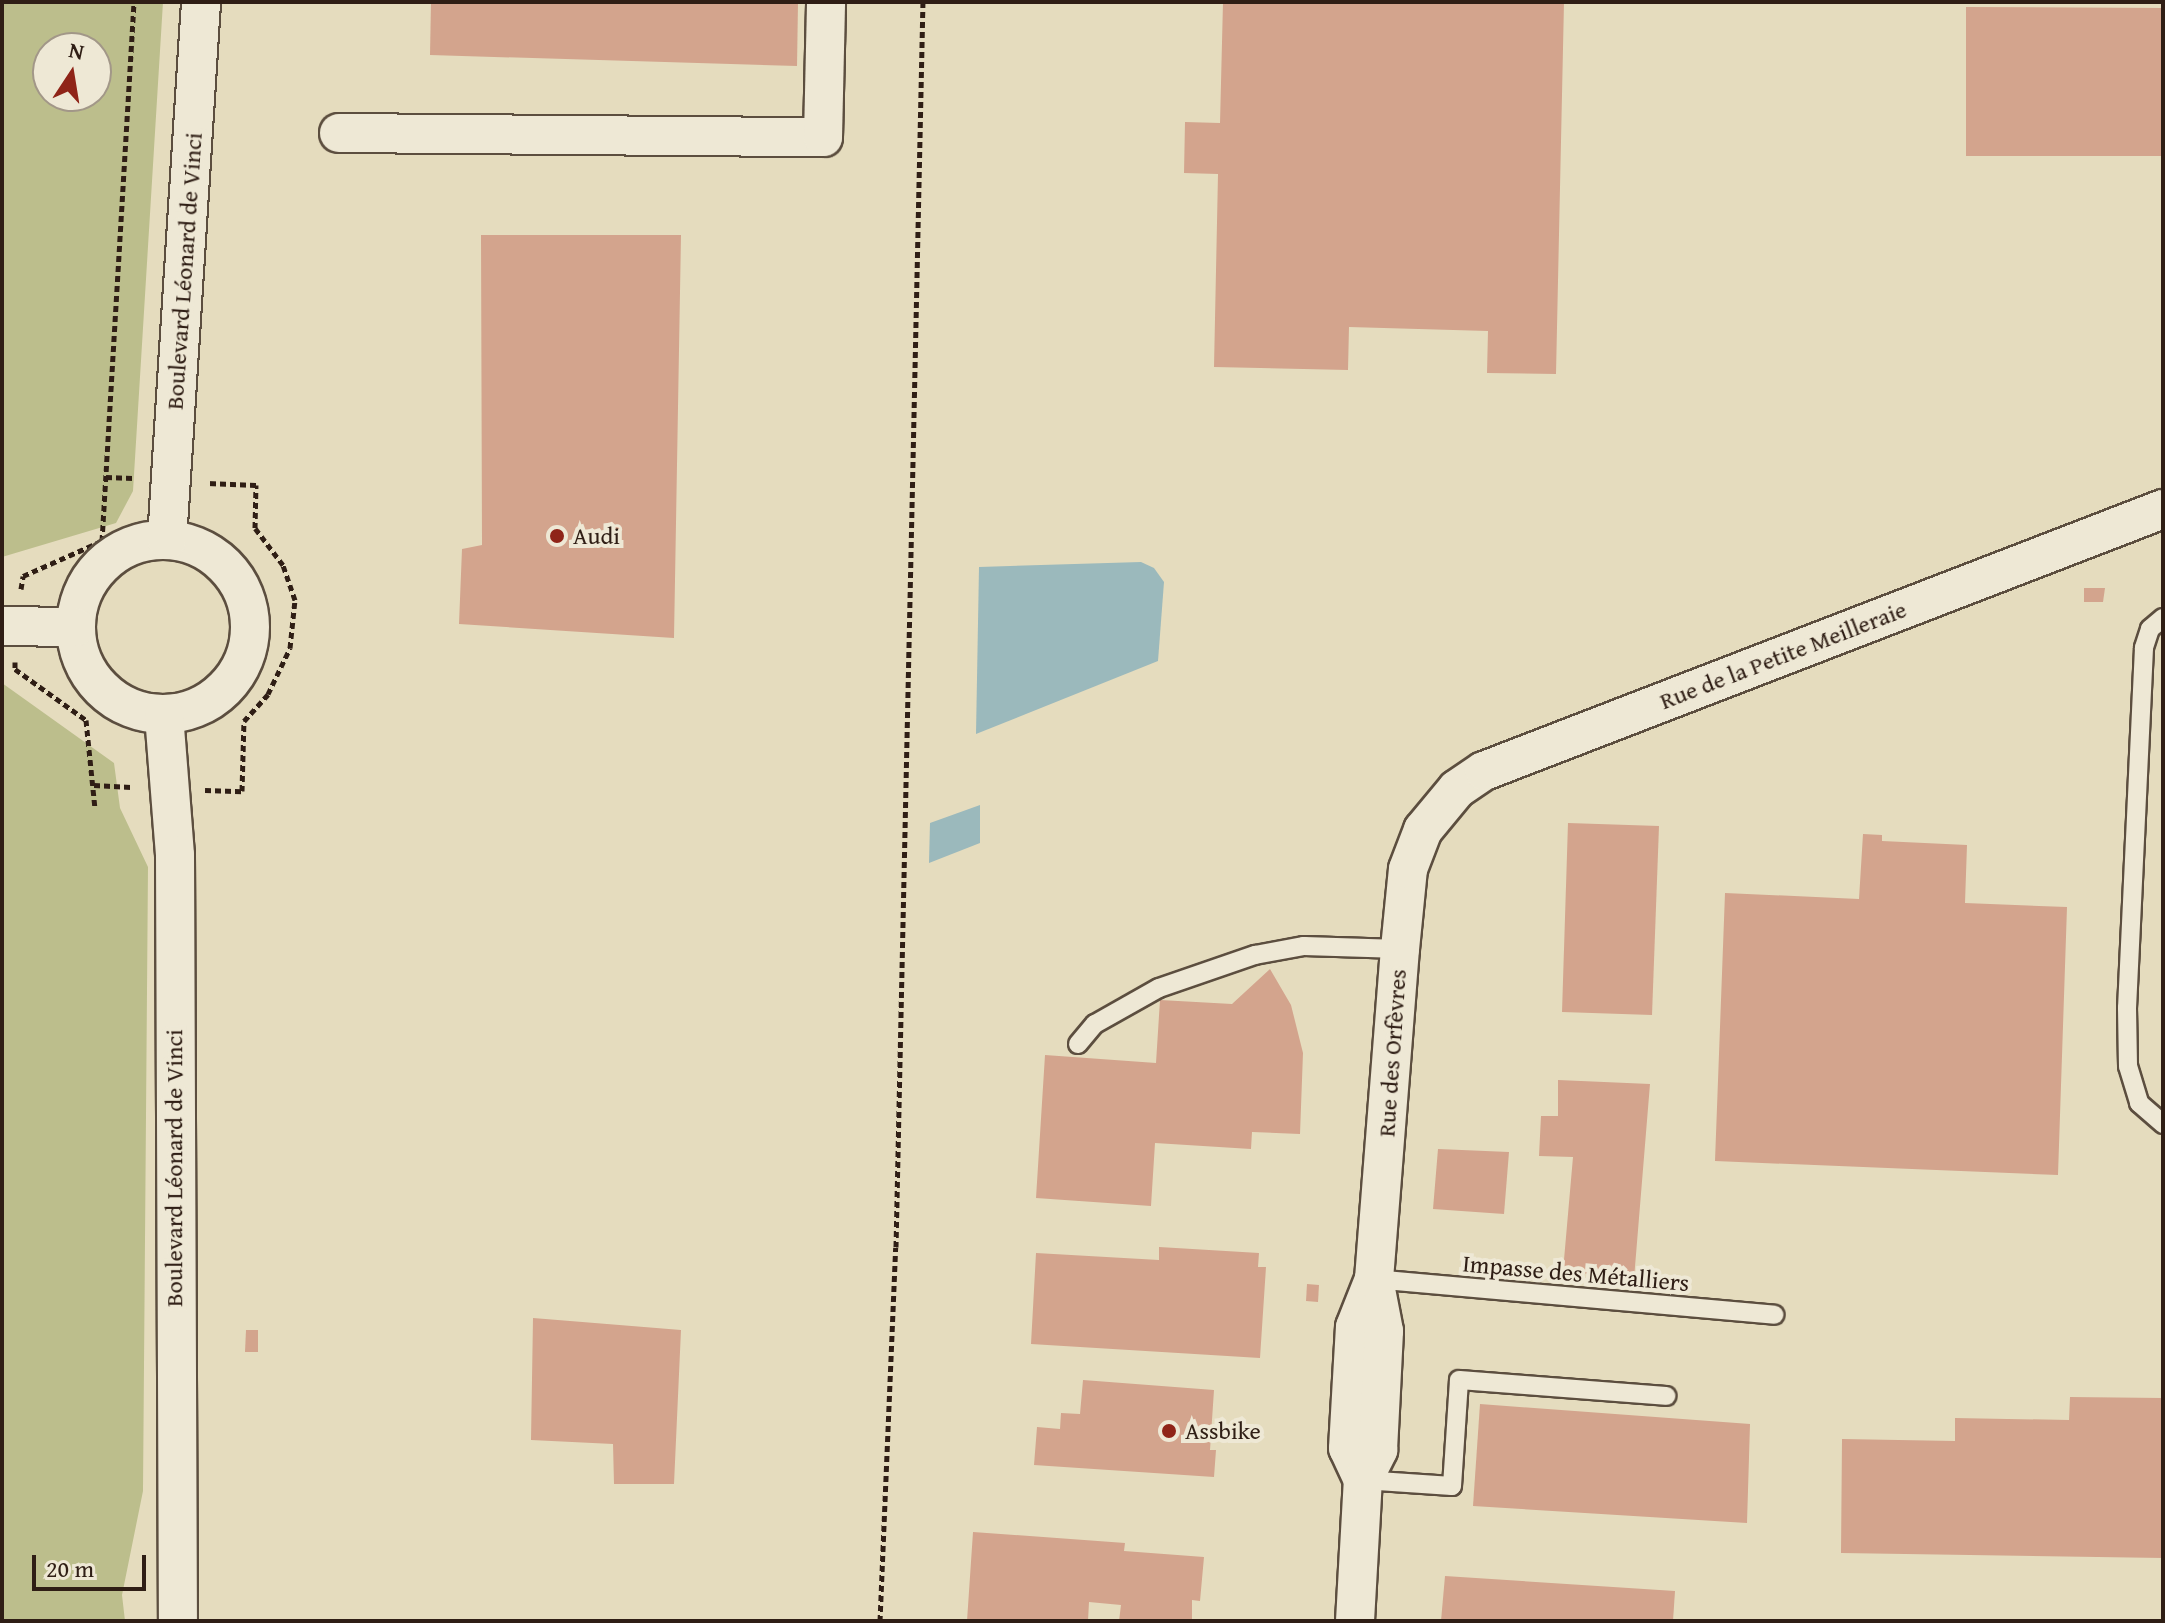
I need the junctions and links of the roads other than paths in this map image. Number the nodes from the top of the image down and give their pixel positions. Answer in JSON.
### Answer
{"nodes":[{"id":1,"x":201,"y":2,"type":"edge"},
{"id":2,"x":826,"y":2,"type":"edge"},
{"id":3,"x":339,"y":133,"type":"dead end"},
{"id":4,"x":2163,"y":509,"type":"edge"},
{"id":5,"x":167,"y":540,"type":"junction"},
{"id":6,"x":2163,"y":618,"type":"edge"},
{"id":7,"x":9,"y":626,"type":"edge"},
{"id":8,"x":75,"y":627,"type":"junction"},
{"id":9,"x":164,"y":715,"type":"junction"},
{"id":10,"x":1423,"y":830,"type":"joint"},
{"id":11,"x":1400,"y":949,"type":"junction"},
{"id":12,"x":1078,"y":1044,"type":"dead end"},
{"id":13,"x":2163,"y":1124,"type":"edge"},
{"id":14,"x":1374,"y":1279,"type":"junction"},
{"id":15,"x":1774,"y":1315,"type":"dead end"},
{"id":16,"x":1666,"y":1396,"type":"dead end"},
{"id":17,"x":1363,"y":1480,"type":"junction"},
{"id":18,"x":178,"y":1621,"type":"edge"},
{"id":19,"x":1355,"y":1621,"type":"edge"}],
"edges":[{"from":1,"to":5,"type":"street","name":"Boulevard Léonard de Vinci"},
{"from":2,"to":3,"type":"street"},
{"from":4,"to":10,"type":"street","name":"Rue de la Petite Meilleraie"},
{"from":5,"to":8,"type":"street"},
{"from":5,"to":9,"type":"street"},
{"from":6,"to":13,"type":"lane"},
{"from":7,"to":8,"type":"street"},
{"from":8,"to":9,"type":"street"},
{"from":9,"to":18,"type":"street","name":"Boulevard Léonard de Vinci"},
{"from":10,"to":11,"type":"street","name":"Rue des Orfèvres"},
{"from":11,"to":12,"type":"lane"},
{"from":11,"to":14,"type":"street","name":"Rue des Orfèvres"},
{"from":14,"to":15,"type":"lane","name":"Impasse des Métalliers"},
{"from":14,"to":17,"type":"street","name":"Rue des Orfèvres"},
{"from":16,"to":17,"type":"lane"},
{"from":17,"to":19,"type":"street","name":"Rue des Orfèvres"}]}
